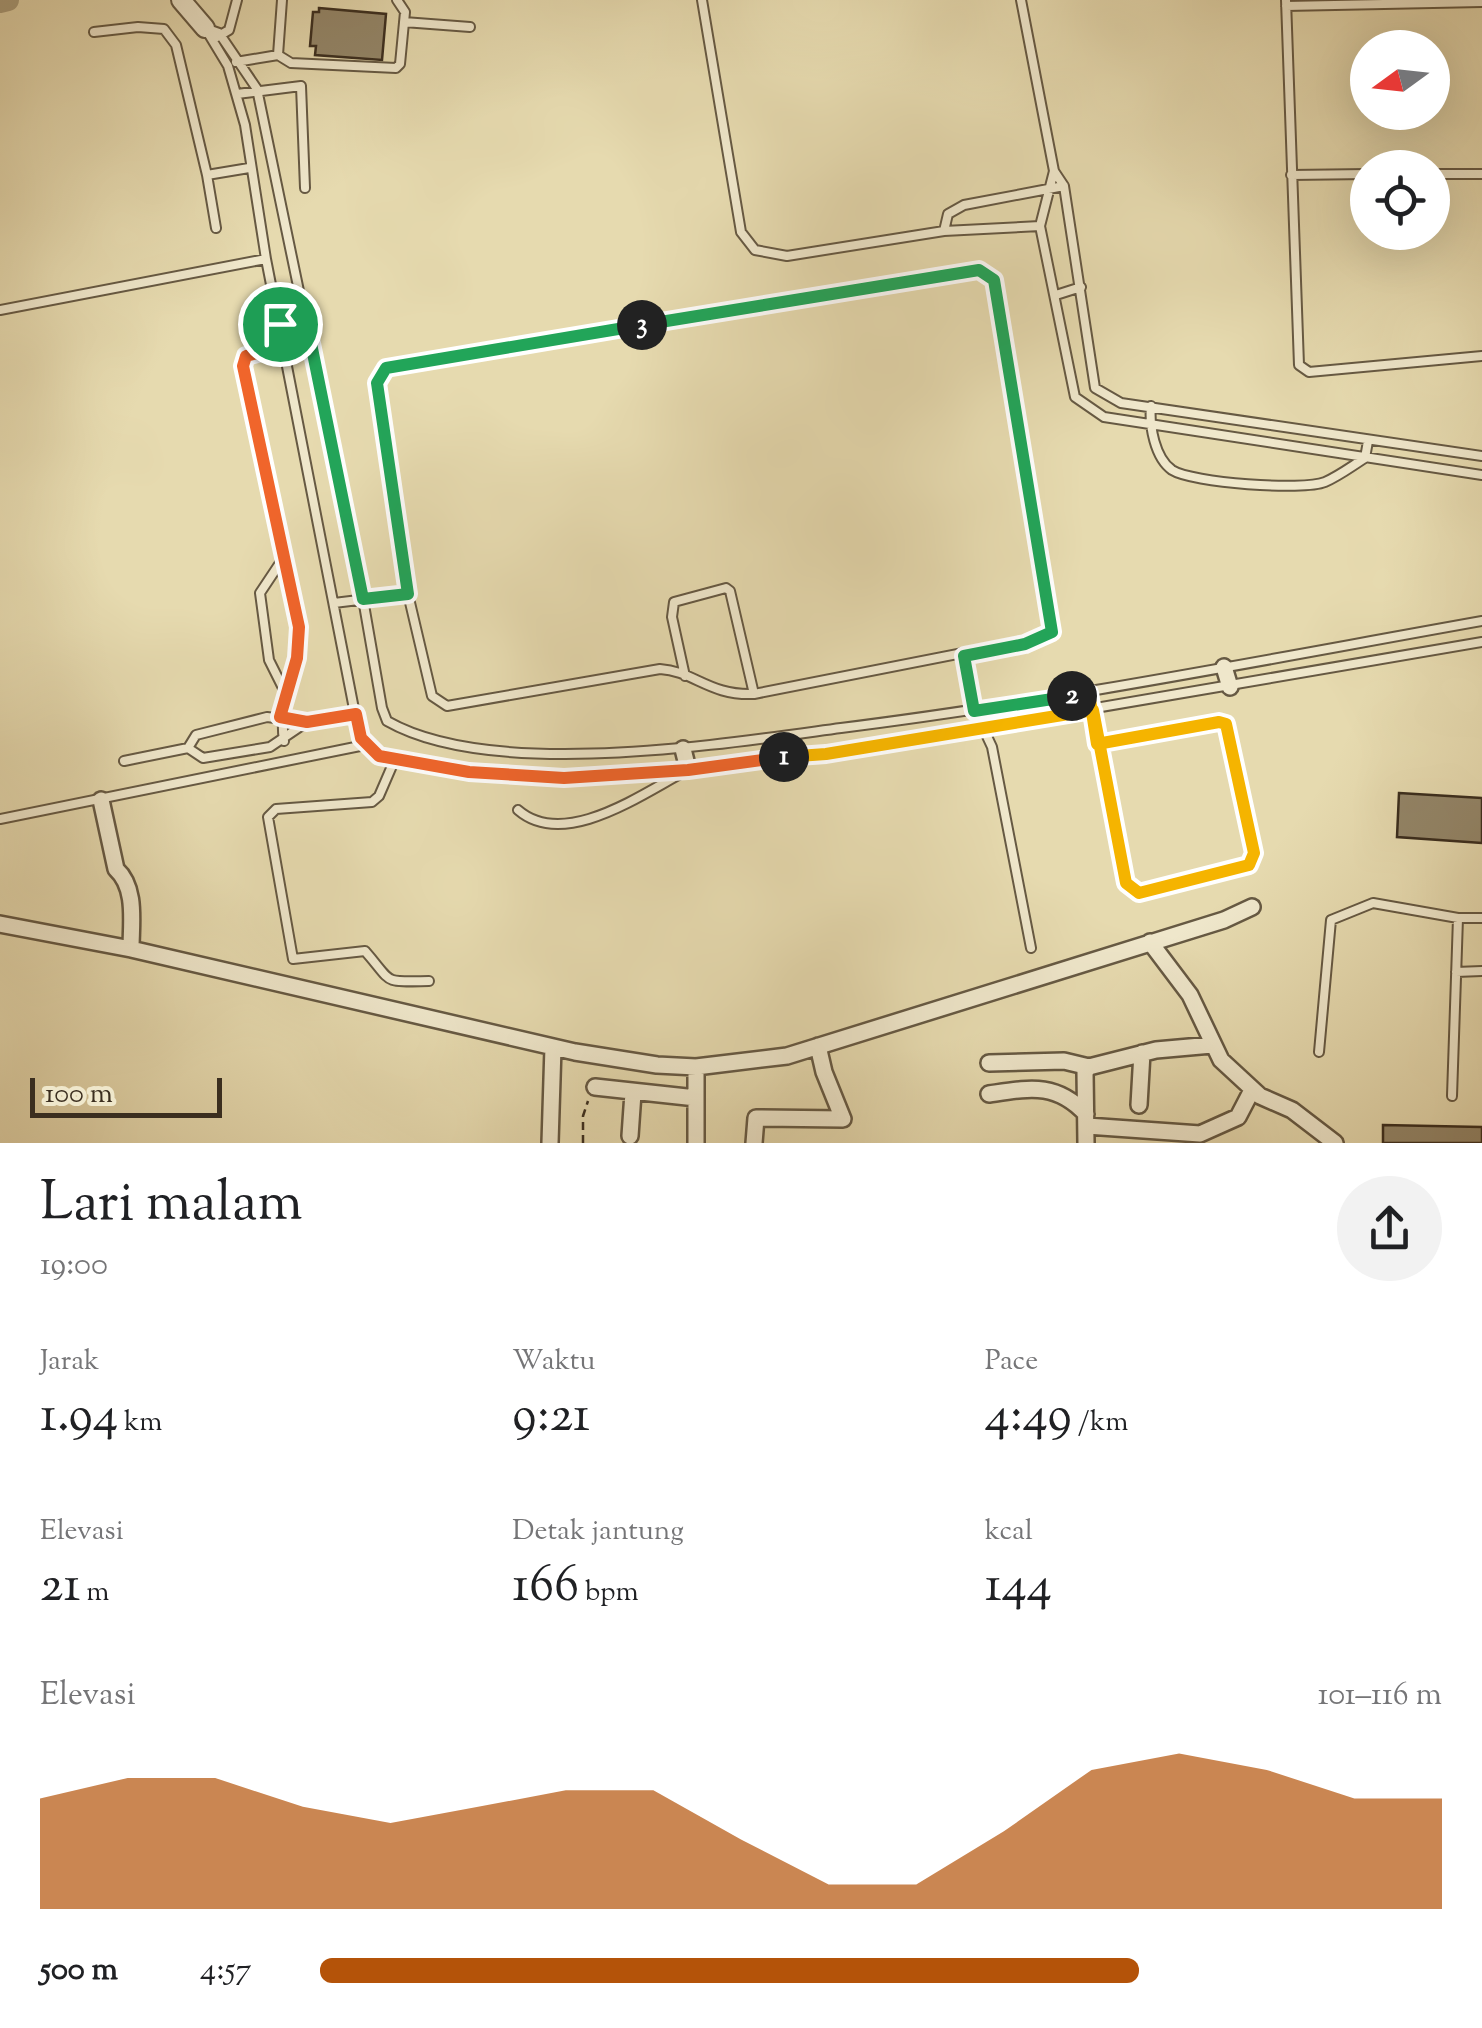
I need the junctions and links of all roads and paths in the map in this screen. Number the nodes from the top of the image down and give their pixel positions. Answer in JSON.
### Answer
{"nodes":[{"id":1,"x":181,"y":0,"type":"edge"},
{"id":2,"x":237,"y":0,"type":"edge"},
{"id":3,"x":282,"y":0,"type":"edge"},
{"id":4,"x":398,"y":0,"type":"edge"},
{"id":5,"x":702,"y":0,"type":"edge"},
{"id":6,"x":1021,"y":0,"type":"edge"},
{"id":7,"x":1482,"y":2,"type":"edge"},
{"id":8,"x":1286,"y":3,"type":"edge"},
{"id":9,"x":404,"y":22,"type":"junction"},
{"id":10,"x":470,"y":27,"type":"dead end"},
{"id":11,"x":94,"y":32,"type":"dead end"},
{"id":12,"x":213,"y":35,"type":"junction"},
{"id":13,"x":278,"y":54,"type":"junction"},
{"id":14,"x":240,"y":59,"type":"junction"},
{"id":15,"x":228,"y":66,"type":"junction"},
{"id":16,"x":257,"y":89,"type":"junction"},
{"id":17,"x":237,"y":94,"type":"junction"},
{"id":18,"x":249,"y":168,"type":"junction"},
{"id":19,"x":1054,"y":171,"type":"junction"},
{"id":20,"x":1350,"y":174,"type":"edge"},
{"id":21,"x":1450,"y":174,"type":"edge"},
{"id":22,"x":1482,"y":174,"type":"edge"},
{"id":23,"x":1291,"y":175,"type":"junction"},
{"id":24,"x":206,"y":176,"type":"junction"},
{"id":25,"x":1064,"y":186,"type":"junction"},
{"id":26,"x":305,"y":188,"type":"dead end"},
{"id":27,"x":1048,"y":190,"type":"junction"},
{"id":28,"x":1040,"y":226,"type":"junction"},
{"id":29,"x":216,"y":228,"type":"dead end"},
{"id":30,"x":944,"y":231,"type":"junction"},
{"id":31,"x":266,"y":259,"type":"junction"},
{"id":32,"x":1081,"y":286,"type":"junction"},
{"id":33,"x":1056,"y":295,"type":"junction"},
{"id":34,"x":0,"y":310,"type":"edge"},
{"id":35,"x":306,"y":319,"type":"junction"},
{"id":36,"x":280,"y":324,"type":"junction"},
{"id":37,"x":284,"y":346,"type":"junction"},
{"id":38,"x":1482,"y":356,"type":"edge"},
{"id":39,"x":1150,"y":406,"type":"junction"},
{"id":40,"x":1150,"y":422,"type":"junction"},
{"id":41,"x":1368,"y":440,"type":"junction"},
{"id":42,"x":1482,"y":456,"type":"edge"},
{"id":43,"x":1365,"y":458,"type":"junction"},
{"id":44,"x":1482,"y":475,"type":"edge"},
{"id":45,"x":284,"y":556,"type":"junction"},
{"id":46,"x":408,"y":594,"type":"junction"},
{"id":47,"x":363,"y":599,"type":"junction"},
{"id":48,"x":334,"y":603,"type":"junction"},
{"id":49,"x":1482,"y":621,"type":"edge"},
{"id":50,"x":1482,"y":642,"type":"edge"},
{"id":51,"x":964,"y":656,"type":"junction"},
{"id":52,"x":1224,"y":668,"type":"junction"},
{"id":53,"x":684,"y":676,"type":"junction"},
{"id":54,"x":1230,"y":686,"type":"junction"},
{"id":55,"x":1089,"y":693,"type":"junction"},
{"id":56,"x":286,"y":694,"type":"junction"},
{"id":57,"x":754,"y":694,"type":"junction"},
{"id":58,"x":1093,"y":710,"type":"junction"},
{"id":59,"x":974,"y":711,"type":"junction"},
{"id":60,"x":356,"y":714,"type":"junction"},
{"id":61,"x":280,"y":717,"type":"junction"},
{"id":62,"x":307,"y":722,"type":"junction"},
{"id":63,"x":984,"y":728,"type":"junction"},
{"id":64,"x":284,"y":741,"type":"junction"},
{"id":65,"x":1097,"y":744,"type":"junction"},
{"id":66,"x":365,"y":745,"type":"junction"},
{"id":67,"x":188,"y":748,"type":"junction"},
{"id":68,"x":683,"y":749,"type":"junction"},
{"id":69,"x":395,"y":759,"type":"junction"},
{"id":70,"x":124,"y":761,"type":"dead end"},
{"id":71,"x":688,"y":770,"type":"junction"},
{"id":72,"x":518,"y":810,"type":"dead end"},
{"id":73,"x":104,"y":813,"type":"junction"},
{"id":74,"x":0,"y":819,"type":"edge"},
{"id":75,"x":1252,"y":907,"type":"dead end"},
{"id":76,"x":1458,"y":918,"type":"junction"},
{"id":77,"x":1482,"y":918,"type":"edge"},
{"id":78,"x":0,"y":924,"type":"edge"},
{"id":79,"x":1150,"y":942,"type":"junction"},
{"id":80,"x":1031,"y":948,"type":"dead end"},
{"id":81,"x":131,"y":949,"type":"junction"},
{"id":82,"x":1456,"y":972,"type":"junction"},
{"id":83,"x":1482,"y":972,"type":"edge"},
{"id":84,"x":429,"y":981,"type":"dead end"},
{"id":85,"x":1212,"y":1045,"type":"junction"},
{"id":86,"x":818,"y":1046,"type":"junction"},
{"id":87,"x":553,"y":1047,"type":"junction"},
{"id":88,"x":1319,"y":1052,"type":"dead end"},
{"id":89,"x":1142,"y":1053,"type":"junction"},
{"id":90,"x":989,"y":1063,"type":"dead end"},
{"id":91,"x":696,"y":1067,"type":"junction"},
{"id":92,"x":1088,"y":1067,"type":"junction"},
{"id":93,"x":595,"y":1087,"type":"dead end"},
{"id":94,"x":1252,"y":1090,"type":"junction"},
{"id":95,"x":633,"y":1092,"type":"junction"},
{"id":96,"x":989,"y":1094,"type":"dead end"},
{"id":97,"x":1452,"y":1096,"type":"dead end"},
{"id":98,"x":696,"y":1098,"type":"junction"},
{"id":99,"x":1139,"y":1105,"type":"dead end"},
{"id":100,"x":1086,"y":1128,"type":"edge"},
{"id":101,"x":630,"y":1136,"type":"dead end"},
{"id":102,"x":1318,"y":1138,"type":"edge"},
{"id":103,"x":550,"y":1143,"type":"edge"},
{"id":104,"x":696,"y":1143,"type":"edge"},
{"id":105,"x":754,"y":1143,"type":"edge"},
{"id":106,"x":1336,"y":1143,"type":"edge"}],
"edges":[{"from":1,"to":12,"type":"street"},
{"from":2,"to":12,"type":"lane"},
{"from":3,"to":13,"type":"lane"},
{"from":4,"to":9,"type":"lane"},
{"from":5,"to":30,"type":"lane"},
{"from":6,"to":19,"type":"lane"},
{"from":7,"to":8,"type":"lane"},
{"from":8,"to":23,"type":"lane"},
{"from":9,"to":10,"type":"lane"},
{"from":9,"to":13,"type":"lane"},
{"from":11,"to":24,"type":"lane"},
{"from":12,"to":14,"type":"lane"},
{"from":12,"to":15,"type":"lane"},
{"from":13,"to":14,"type":"lane"},
{"from":14,"to":15,"type":"lane"},
{"from":14,"to":16,"type":"lane"},
{"from":15,"to":17,"type":"lane"},
{"from":16,"to":17,"type":"lane"},
{"from":16,"to":26,"type":"lane"},
{"from":16,"to":35,"type":"lane"},
{"from":17,"to":18,"type":"lane"},
{"from":18,"to":24,"type":"lane"},
{"from":18,"to":31,"type":"lane"},
{"from":19,"to":25,"type":"lane"},
{"from":19,"to":27,"type":"lane"},
{"from":20,"to":23,"type":"lane"},
{"from":21,"to":22,"type":"lane"},
{"from":23,"to":38,"type":"lane"},
{"from":24,"to":29,"type":"lane"},
{"from":25,"to":27,"type":"lane"},
{"from":25,"to":32,"type":"lane"},
{"from":27,"to":28,"type":"lane"},
{"from":27,"to":30,"type":"lane"},
{"from":28,"to":30,"type":"lane"},
{"from":28,"to":33,"type":"lane"},
{"from":31,"to":34,"type":"lane"},
{"from":31,"to":36,"type":"lane"},
{"from":32,"to":33,"type":"lane"},
{"from":32,"to":39,"type":"lane"},
{"from":33,"to":40,"type":"lane"},
{"from":35,"to":36,"type":"lane"},
{"from":35,"to":47,"type":"lane"},
{"from":36,"to":37,"type":"lane"},
{"from":37,"to":45,"type":"lane"},
{"from":37,"to":48,"type":"lane"},
{"from":39,"to":40,"type":"lane"},
{"from":39,"to":41,"type":"lane"},
{"from":40,"to":43,"type":"lane"},
{"from":40,"to":43,"type":"lane"},
{"from":41,"to":42,"type":"lane"},
{"from":41,"to":43,"type":"lane"},
{"from":43,"to":44,"type":"lane"},
{"from":45,"to":56,"type":"lane"},
{"from":45,"to":56,"type":"lane"},
{"from":46,"to":47,"type":"lane"},
{"from":46,"to":51,"type":"lane"},
{"from":46,"to":53,"type":"lane"},
{"from":47,"to":48,"type":"lane"},
{"from":47,"to":68,"type":"lane"},
{"from":48,"to":60,"type":"lane"},
{"from":49,"to":52,"type":"lane"},
{"from":50,"to":54,"type":"lane"},
{"from":51,"to":57,"type":"lane"},
{"from":51,"to":59,"type":"lane"},
{"from":52,"to":54,"type":"street"},
{"from":52,"to":55,"type":"lane"},
{"from":53,"to":57,"type":"lane"},
{"from":53,"to":57,"type":"lane"},
{"from":54,"to":58,"type":"lane"},
{"from":55,"to":58,"type":"lane"},
{"from":55,"to":59,"type":"lane"},
{"from":56,"to":61,"type":"lane"},
{"from":58,"to":63,"type":"lane"},
{"from":58,"to":65,"type":"lane"},
{"from":59,"to":63,"type":"lane"},
{"from":59,"to":68,"type":"lane"},
{"from":60,"to":62,"type":"lane"},
{"from":60,"to":66,"type":"lane"},
{"from":61,"to":62,"type":"lane"},
{"from":61,"to":64,"type":"lane"},
{"from":61,"to":67,"type":"lane"},
{"from":62,"to":64,"type":"lane"},
{"from":63,"to":71,"type":"lane"},
{"from":63,"to":80,"type":"lane"},
{"from":64,"to":67,"type":"lane"},
{"from":65,"to":65,"type":"lane"},
{"from":66,"to":69,"type":"lane"},
{"from":66,"to":73,"type":"lane"},
{"from":67,"to":70,"type":"lane"},
{"from":68,"to":71,"type":"street"},
{"from":69,"to":71,"type":"lane"},
{"from":69,"to":84,"type":"lane"},
{"from":71,"to":72,"type":"lane"},
{"from":73,"to":74,"type":"lane"},
{"from":73,"to":81,"type":"street"},
{"from":75,"to":79,"type":"street"},
{"from":76,"to":77,"type":"lane"},
{"from":76,"to":82,"type":"lane"},
{"from":76,"to":88,"type":"lane"},
{"from":78,"to":81,"type":"street"},
{"from":79,"to":85,"type":"street"},
{"from":79,"to":86,"type":"street"},
{"from":81,"to":87,"type":"street"},
{"from":82,"to":83,"type":"lane"},
{"from":82,"to":97,"type":"lane"},
{"from":85,"to":89,"type":"street"},
{"from":85,"to":94,"type":"street"},
{"from":86,"to":91,"type":"street"},
{"from":86,"to":105,"type":"street"},
{"from":87,"to":91,"type":"street"},
{"from":87,"to":103,"type":"street"},
{"from":89,"to":92,"type":"street"},
{"from":89,"to":99,"type":"street"},
{"from":90,"to":92,"type":"street"},
{"from":91,"to":98,"type":"street"},
{"from":92,"to":100,"type":"street"},
{"from":93,"to":95,"type":"street"},
{"from":94,"to":100,"type":"street"},
{"from":94,"to":102,"type":"street"},
{"from":95,"to":98,"type":"street"},
{"from":95,"to":101,"type":"street"},
{"from":96,"to":100,"type":"street"},
{"from":98,"to":104,"type":"street"},
{"from":102,"to":106,"type":"street"}]}
